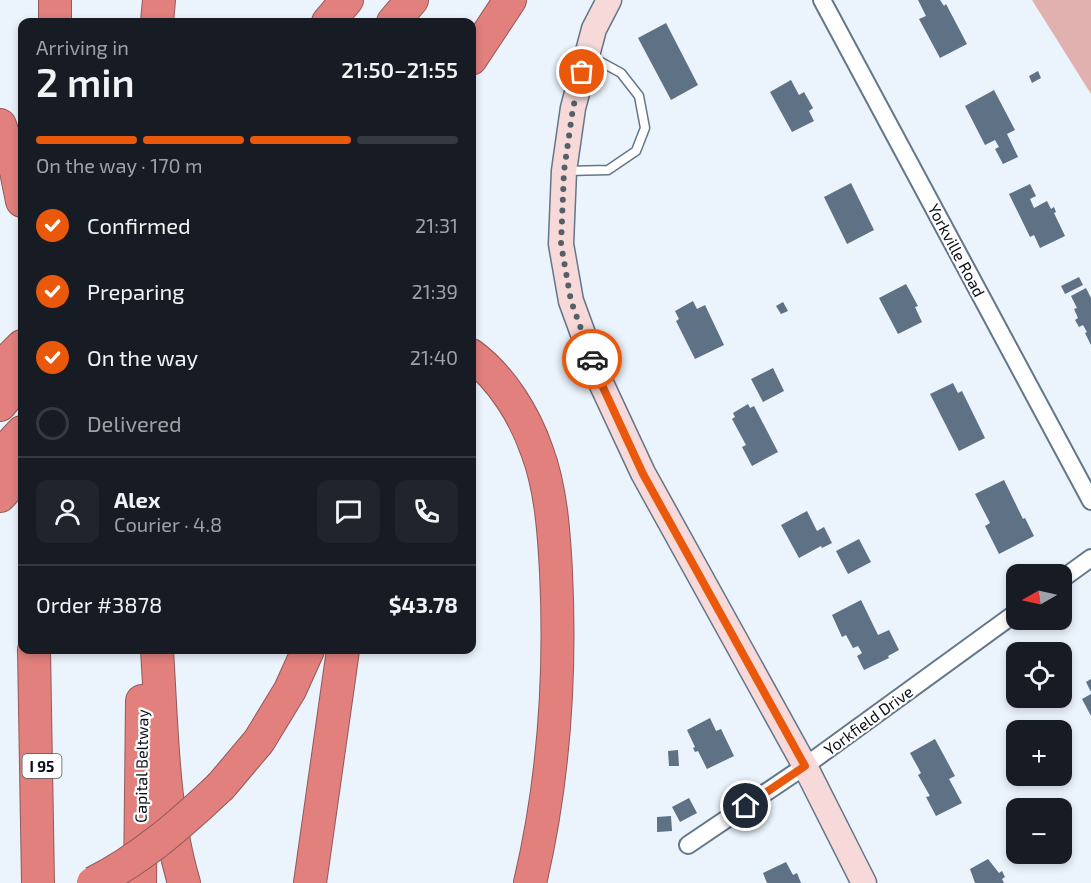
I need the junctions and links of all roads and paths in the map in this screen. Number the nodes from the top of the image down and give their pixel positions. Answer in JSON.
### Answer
{"nodes":[{"id":1,"x":55,"y":0,"type":"edge"},
{"id":2,"x":152,"y":0,"type":"edge"},
{"id":3,"x":159,"y":0,"type":"edge"},
{"id":4,"x":347,"y":0,"type":"edge"},
{"id":5,"x":412,"y":0,"type":"edge"},
{"id":6,"x":510,"y":0,"type":"edge"},
{"id":7,"x":609,"y":0,"type":"edge"},
{"id":8,"x":822,"y":0,"type":"edge"},
{"id":9,"x":54,"y":18,"type":"edge"},
{"id":10,"x":152,"y":18,"type":"edge"},
{"id":11,"x":157,"y":18,"type":"edge"},
{"id":12,"x":331,"y":18,"type":"edge"},
{"id":13,"x":396,"y":18,"type":"edge"},
{"id":14,"x":476,"y":51,"type":"edge"},
{"id":15,"x":587,"y":54,"type":"junction"},
{"id":16,"x":0,"y":125,"type":"edge"},
{"id":17,"x":564,"y":171,"type":"junction"},
{"id":18,"x":18,"y":181,"type":"edge"},
{"id":19,"x":18,"y":350,"type":"edge"},
{"id":20,"x":476,"y":360,"type":"edge"},
{"id":21,"x":0,"y":368,"type":"edge"},
{"id":22,"x":18,"y":383,"type":"edge"},
{"id":23,"x":0,"y":405,"type":"edge"},
{"id":24,"x":18,"y":436,"type":"edge"},
{"id":25,"x":0,"y":456,"type":"edge"},
{"id":26,"x":18,"y":476,"type":"edge"},
{"id":27,"x":0,"y":496,"type":"edge"},
{"id":28,"x":18,"y":501,"type":"edge"},
{"id":29,"x":1091,"y":501,"type":"edge"},
{"id":30,"x":0,"y":519,"type":"edge"},
{"id":31,"x":1091,"y":558,"type":"edge"},
{"id":32,"x":1072,"y":572,"type":"edge"},
{"id":33,"x":1006,"y":620,"type":"edge"},
{"id":34,"x":34,"y":654,"type":"edge"},
{"id":35,"x":44,"y":654,"type":"edge"},
{"id":36,"x":143,"y":654,"type":"edge"},
{"id":37,"x":157,"y":654,"type":"edge"},
{"id":38,"x":306,"y":654,"type":"edge"},
{"id":39,"x":343,"y":654,"type":"edge"},
{"id":40,"x":805,"y":766,"type":"junction"},
{"id":41,"x":687,"y":845,"type":"dead end"},
{"id":42,"x":39,"y":883,"type":"edge"},
{"id":43,"x":93,"y":883,"type":"edge"},
{"id":44,"x":140,"y":883,"type":"edge"},
{"id":45,"x":184,"y":883,"type":"edge"},
{"id":46,"x":310,"y":883,"type":"edge"},
{"id":47,"x":530,"y":883,"type":"edge"},
{"id":48,"x":864,"y":883,"type":"edge"}],
"edges":[{"from":1,"to":9,"type":"highway"},
{"from":2,"to":10,"type":"highway"},
{"from":3,"to":11,"type":"highway"},
{"from":4,"to":12,"type":"highway"},
{"from":5,"to":13,"type":"highway"},
{"from":6,"to":14,"type":"highway"},
{"from":7,"to":15,"type":"street"},
{"from":8,"to":29,"type":"street","name":"Yorkville Road"},
{"from":15,"to":17,"type":"street"},
{"from":15,"to":17,"type":"lane"},
{"from":16,"to":18,"type":"highway"},
{"from":17,"to":40,"type":"street"},
{"from":19,"to":21,"type":"highway"},
{"from":20,"to":47,"type":"highway"},
{"from":22,"to":23,"type":"highway"},
{"from":24,"to":25,"type":"highway"},
{"from":26,"to":27,"type":"highway"},
{"from":28,"to":30,"type":"highway"},
{"from":31,"to":32,"type":"street"},
{"from":33,"to":40,"type":"street","name":"Yorkfield Drive"},
{"from":34,"to":42,"type":"highway"},
{"from":35,"to":42,"type":"highway","number":"I 95"},
{"from":36,"to":44,"type":"highway","name":"Capital Beltway"},
{"from":37,"to":45,"type":"highway"},
{"from":38,"to":43,"type":"highway","bridge":true},
{"from":39,"to":46,"type":"highway"},
{"from":40,"to":41,"type":"street","name":"Yorkfield Drive"},
{"from":40,"to":48,"type":"street"}]}
